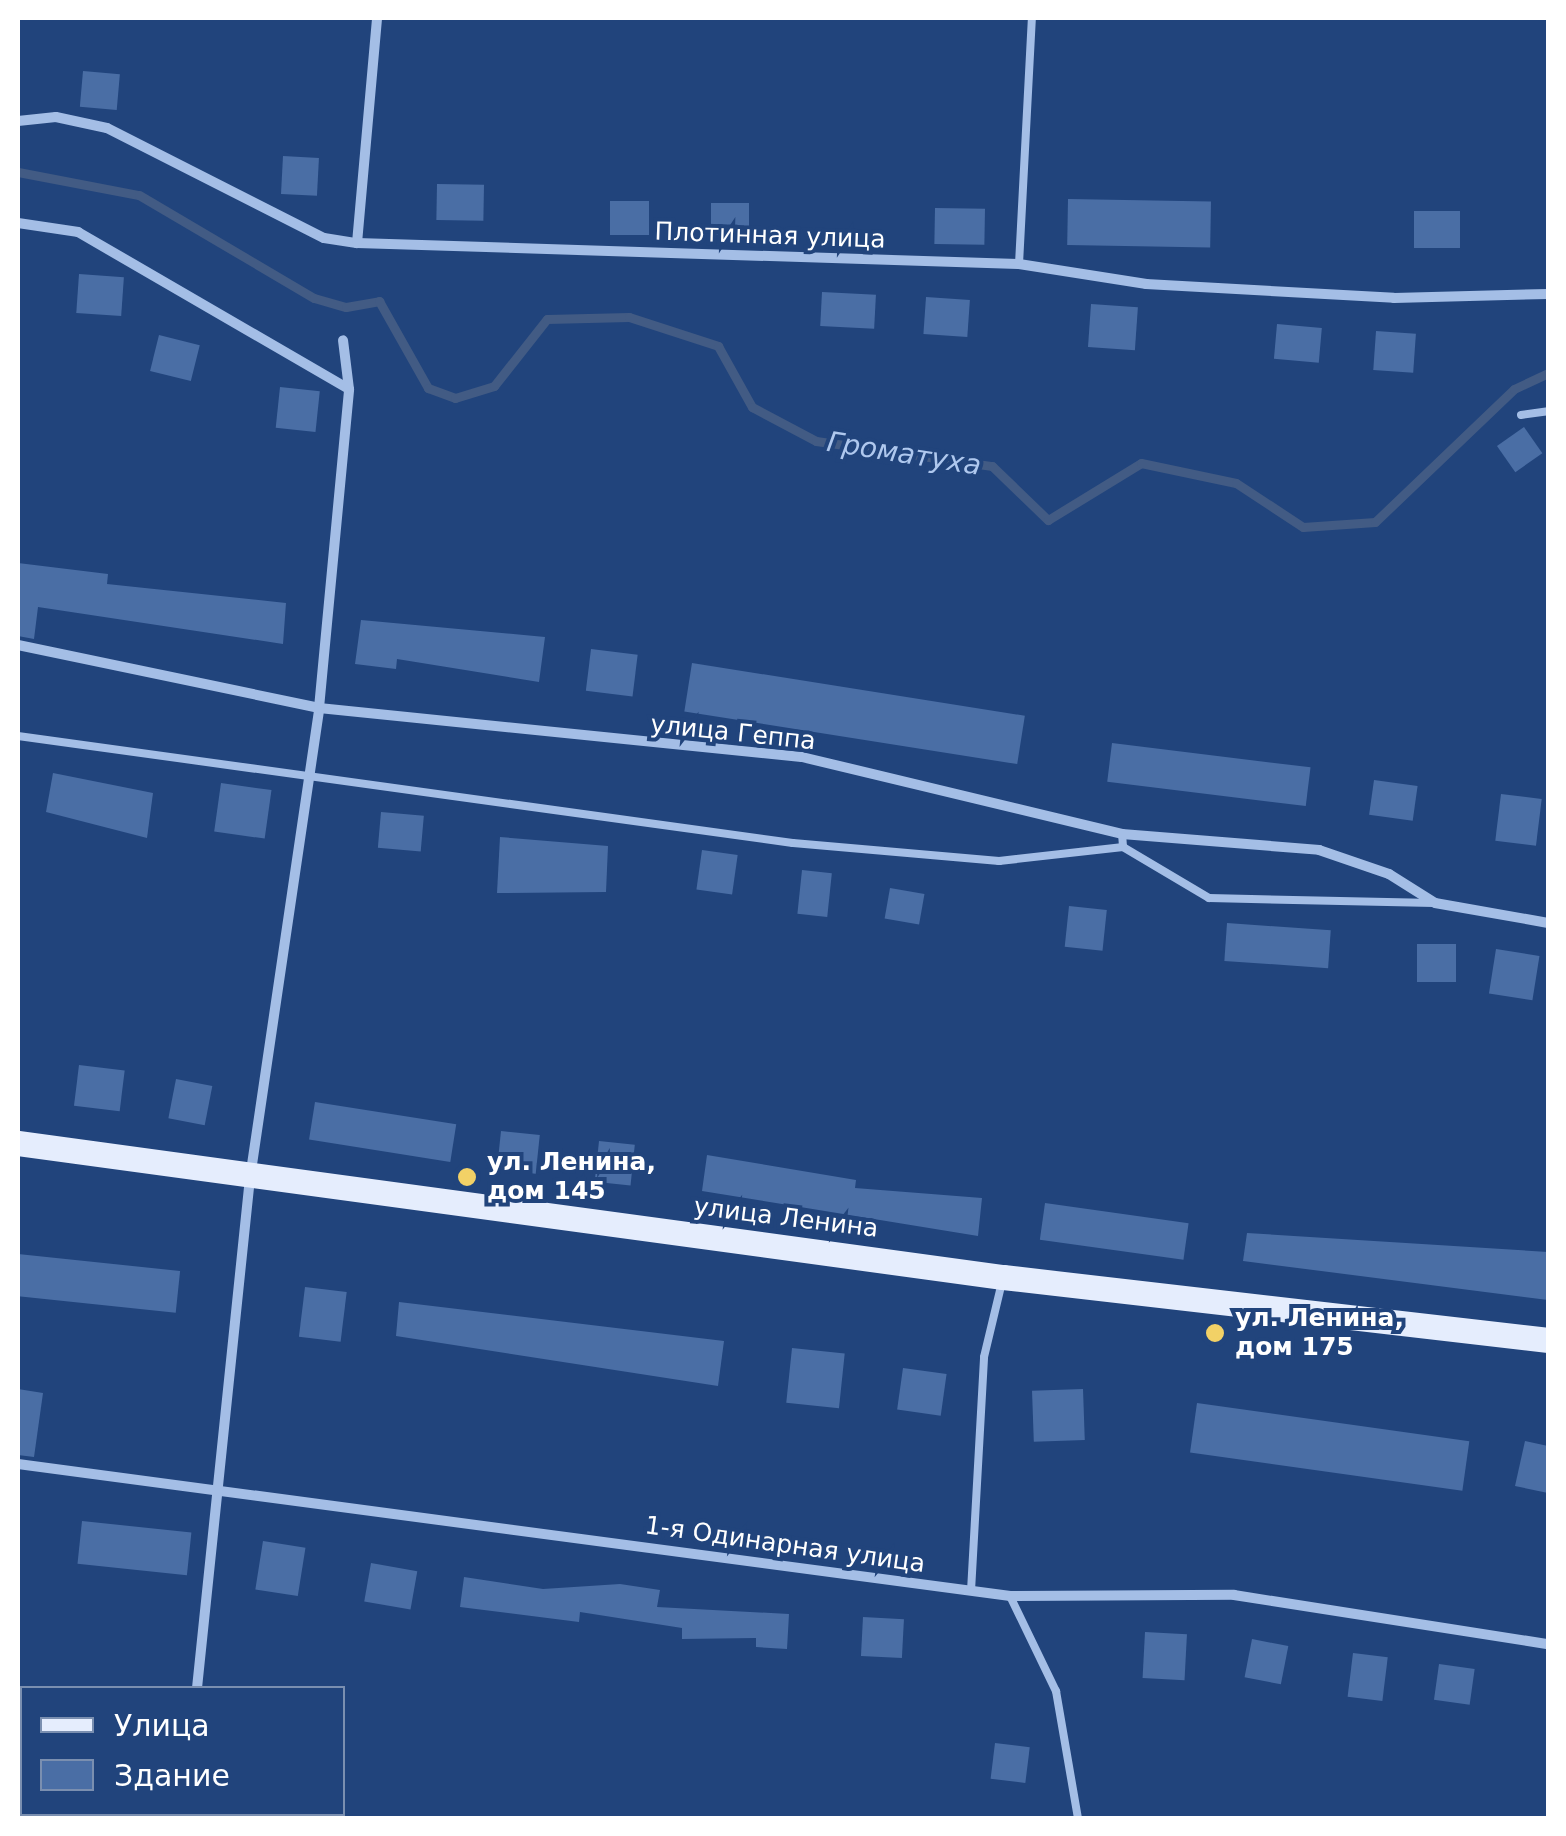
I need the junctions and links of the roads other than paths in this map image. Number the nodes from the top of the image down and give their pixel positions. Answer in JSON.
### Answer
{"nodes":[{"id":1,"x":377,"y":18,"type":"edge"},
{"id":2,"x":1032,"y":18,"type":"edge"},
{"id":3,"x":18,"y":121,"type":"edge"},
{"id":4,"x":18,"y":223,"type":"edge"},
{"id":5,"x":356,"y":243,"type":"junction"},
{"id":6,"x":1019,"y":264,"type":"junction"},
{"id":7,"x":1548,"y":294,"type":"edge"},
{"id":8,"x":343,"y":340,"type":"dead end"},
{"id":9,"x":348,"y":389,"type":"junction"},
{"id":10,"x":1548,"y":412,"type":"edge"},
{"id":11,"x":1521,"y":415,"type":"dead end"},
{"id":12,"x":18,"y":645,"type":"edge"},
{"id":13,"x":319,"y":708,"type":"junction"},
{"id":14,"x":18,"y":736,"type":"edge"},
{"id":15,"x":308,"y":780,"type":"junction"},
{"id":16,"x":1122,"y":834,"type":"junction"},
{"id":17,"x":1122,"y":847,"type":"junction"},
{"id":18,"x":1435,"y":904,"type":"junction"},
{"id":19,"x":1548,"y":922,"type":"edge"},
{"id":20,"x":18,"y":1143,"type":"edge"},
{"id":21,"x":250,"y":1178,"type":"junction"},
{"id":22,"x":1003,"y":1277,"type":"junction"},
{"id":23,"x":1548,"y":1340,"type":"edge"},
{"id":24,"x":18,"y":1464,"type":"edge"},
{"id":25,"x":222,"y":1489,"type":"junction"},
{"id":26,"x":972,"y":1590,"type":"junction"},
{"id":27,"x":1010,"y":1596,"type":"junction"},
{"id":28,"x":1548,"y":1644,"type":"edge"},
{"id":29,"x":197,"y":1686,"type":"edge"},
{"id":30,"x":1078,"y":1818,"type":"edge"}],
"edges":[{"from":1,"to":5,"type":"street"},
{"from":2,"to":6,"type":"lane"},
{"from":3,"to":5,"type":"street","name":"Плотинная улица"},
{"from":4,"to":9,"type":"street"},
{"from":5,"to":6,"type":"street","name":"Плотинная улица"},
{"from":6,"to":7,"type":"street","name":"Плотинная улица"},
{"from":8,"to":9,"type":"street"},
{"from":9,"to":13,"type":"street"},
{"from":10,"to":11,"type":"lane"},
{"from":12,"to":13,"type":"street","name":"улица Геппа"},
{"from":13,"to":15,"type":"street"},
{"from":13,"to":16,"type":"street","name":"улица Геппа"},
{"from":14,"to":15,"type":"lane"},
{"from":15,"to":17,"type":"lane"},
{"from":15,"to":21,"type":"street"},
{"from":16,"to":17,"type":"lane"},
{"from":16,"to":18,"type":"street","name":"улица Геппа"},
{"from":17,"to":18,"type":"lane"},
{"from":18,"to":19,"type":"street","name":"улица Геппа"},
{"from":20,"to":21,"type":"main road","name":"улица Ленина"},
{"from":21,"to":22,"type":"main road","name":"улица Ленина"},
{"from":21,"to":25,"type":"street"},
{"from":22,"to":23,"type":"main road","name":"улица Ленина"},
{"from":22,"to":26,"type":"lane"},
{"from":24,"to":25,"type":"street","name":"1-я Одинарная улица"},
{"from":25,"to":26,"type":"street","name":"1-я Одинарная улица"},
{"from":25,"to":29,"type":"street"},
{"from":26,"to":27,"type":"street","name":"1-я Одинарная улица"},
{"from":27,"to":28,"type":"street","name":"1-я Одинарная улица"},
{"from":27,"to":30,"type":"lane"}]}
